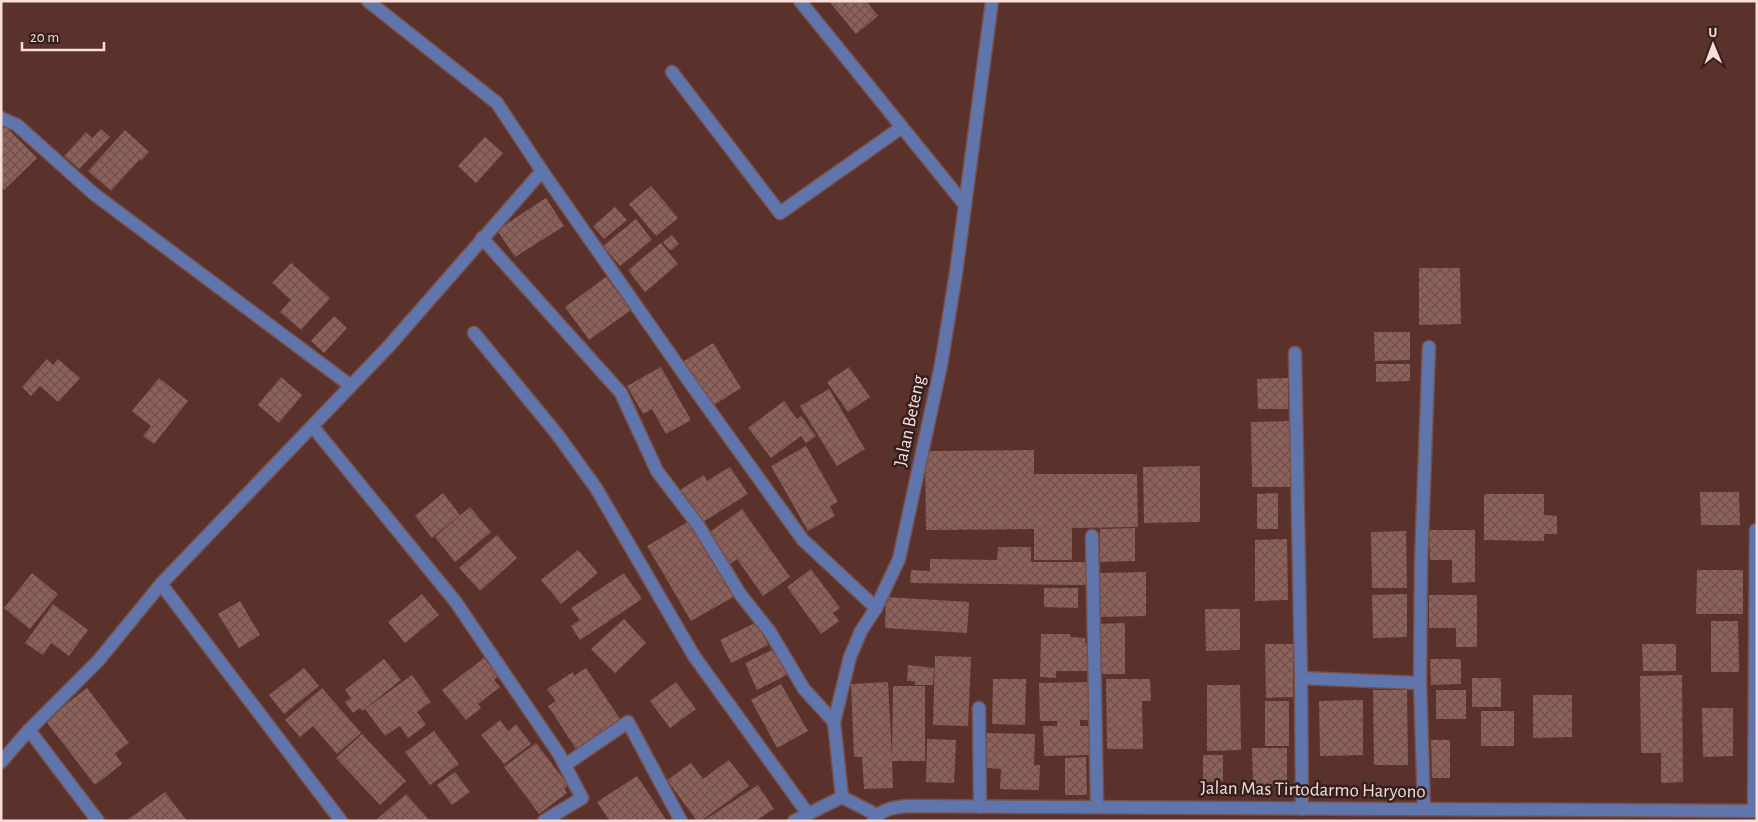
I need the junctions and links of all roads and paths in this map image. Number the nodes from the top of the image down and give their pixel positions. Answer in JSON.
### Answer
{"nodes":[{"id":1,"x":368,"y":1,"type":"edge"},
{"id":2,"x":800,"y":1,"type":"edge"},
{"id":3,"x":992,"y":1,"type":"edge"},
{"id":4,"x":672,"y":72,"type":"dead end"},
{"id":5,"x":1,"y":118,"type":"edge"},
{"id":6,"x":902,"y":127,"type":"junction"},
{"id":7,"x":542,"y":171,"type":"junction"},
{"id":8,"x":965,"y":205,"type":"junction"},
{"id":9,"x":482,"y":238,"type":"junction"},
{"id":10,"x":474,"y":333,"type":"dead end"},
{"id":11,"x":1428,"y":347,"type":"dead end"},
{"id":12,"x":1295,"y":353,"type":"dead end"},
{"id":13,"x":351,"y":386,"type":"junction"},
{"id":14,"x":313,"y":427,"type":"junction"},
{"id":15,"x":1756,"y":530,"type":"edge"},
{"id":16,"x":1092,"y":536,"type":"dead end"},
{"id":17,"x":161,"y":584,"type":"junction"},
{"id":18,"x":876,"y":608,"type":"junction"},
{"id":19,"x":1301,"y":678,"type":"junction"},
{"id":20,"x":1420,"y":683,"type":"junction"},
{"id":21,"x":978,"y":708,"type":"dead end"},
{"id":22,"x":834,"y":722,"type":"junction"},
{"id":23,"x":29,"y":730,"type":"junction"},
{"id":24,"x":1,"y":762,"type":"edge"},
{"id":25,"x":565,"y":765,"type":"junction"},
{"id":26,"x":842,"y":797,"type":"junction"},
{"id":27,"x":1097,"y":806,"type":"junction"},
{"id":28,"x":980,"y":807,"type":"junction"},
{"id":29,"x":1302,"y":809,"type":"junction"},
{"id":30,"x":1424,"y":809,"type":"junction"},
{"id":31,"x":1755,"y":811,"type":"edge"},
{"id":32,"x":808,"y":814,"type":"junction"},
{"id":33,"x":1332,"y":815,"type":"edge"},
{"id":34,"x":1408,"y":815,"type":"edge"},
{"id":35,"x":1668,"y":816,"type":"edge"},
{"id":36,"x":875,"y":818,"type":"edge"},
{"id":37,"x":98,"y":821,"type":"edge"},
{"id":38,"x":341,"y":821,"type":"edge"},
{"id":39,"x":544,"y":821,"type":"edge"},
{"id":40,"x":682,"y":821,"type":"edge"},
{"id":41,"x":794,"y":821,"type":"edge"}],
"edges":[{"from":1,"to":7,"type":"street"},
{"from":2,"to":6,"type":"street"},
{"from":3,"to":8,"type":"street","name":"Jalan Beteng"},
{"from":4,"to":6,"type":"street"},
{"from":5,"to":13,"type":"street"},
{"from":6,"to":8,"type":"street"},
{"from":7,"to":9,"type":"street"},
{"from":7,"to":18,"type":"street"},
{"from":8,"to":18,"type":"street","name":"Jalan Beteng"},
{"from":9,"to":13,"type":"street"},
{"from":9,"to":22,"type":"street"},
{"from":10,"to":32,"type":"street"},
{"from":11,"to":20,"type":"street"},
{"from":12,"to":19,"type":"street"},
{"from":13,"to":14,"type":"street"},
{"from":14,"to":17,"type":"street"},
{"from":14,"to":25,"type":"street"},
{"from":15,"to":31,"type":"street"},
{"from":16,"to":27,"type":"street"},
{"from":17,"to":23,"type":"street"},
{"from":17,"to":38,"type":"street"},
{"from":18,"to":22,"type":"street","name":"Jalan Beteng"},
{"from":19,"to":20,"type":"street"},
{"from":19,"to":29,"type":"street"},
{"from":20,"to":30,"type":"street"},
{"from":21,"to":28,"type":"street"},
{"from":22,"to":26,"type":"street","name":"Jalan Beteng"},
{"from":23,"to":24,"type":"street"},
{"from":23,"to":37,"type":"street"},
{"from":25,"to":39,"type":"street"},
{"from":25,"to":40,"type":"street"},
{"from":26,"to":32,"type":"street"},
{"from":26,"to":36,"type":"street"},
{"from":27,"to":28,"type":"street","name":"Jalan Mas Tirtodarmo Haryono"},
{"from":27,"to":29,"type":"street","name":"Jalan Mas Tirtodarmo Haryono"},
{"from":28,"to":36,"type":"street","name":"Jalan Mas Tirtodarmo Haryono"},
{"from":29,"to":33,"type":"street","name":"Jalan Mas Tirtodarmo Haryono"},
{"from":30,"to":34,"type":"street","name":"Jalan Mas Tirtodarmo Haryono"},
{"from":30,"to":35,"type":"street","name":"Jalan Mas Tirtodarmo Haryono"},
{"from":31,"to":35,"type":"street","name":"Jalan Mas Tirtodarmo Haryono"},
{"from":32,"to":41,"type":"street"},
{"from":33,"to":34,"type":"street","name":"Jalan Mas Tirtodarmo Haryono"}]}
